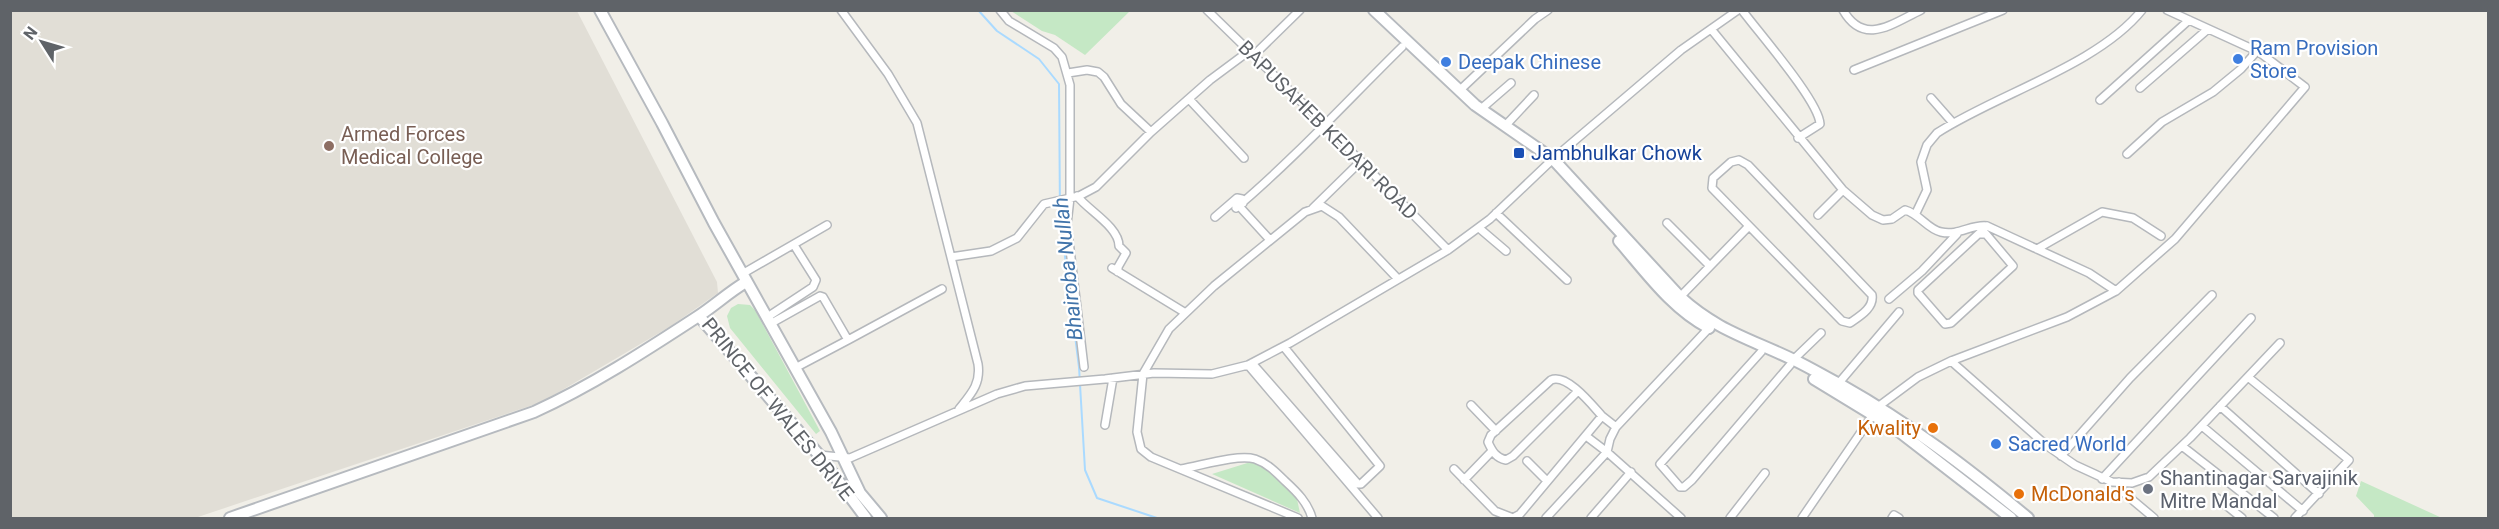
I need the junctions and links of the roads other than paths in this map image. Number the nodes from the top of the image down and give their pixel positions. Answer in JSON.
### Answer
{"nodes":[{"id":1,"x":600,"y":10,"type":"edge"},
{"id":2,"x":841,"y":10,"type":"edge"},
{"id":3,"x":1000,"y":10,"type":"edge"},
{"id":4,"x":1207,"y":10,"type":"edge"},
{"id":5,"x":1300,"y":10,"type":"edge"},
{"id":6,"x":1365,"y":10,"type":"edge"},
{"id":7,"x":1374,"y":10,"type":"edge"},
{"id":8,"x":1548,"y":10,"type":"edge"},
{"id":9,"x":1740,"y":10,"type":"edge"},
{"id":10,"x":1843,"y":10,"type":"edge"},
{"id":11,"x":1921,"y":10,"type":"edge"},
{"id":12,"x":2003,"y":10,"type":"edge"},
{"id":13,"x":2142,"y":10,"type":"edge"},
{"id":14,"x":2167,"y":10,"type":"edge"},
{"id":15,"x":2189,"y":20,"type":"junction"},
{"id":16,"x":1711,"y":29,"type":"junction"},
{"id":17,"x":2208,"y":29,"type":"junction"},
{"id":18,"x":1402,"y":47,"type":"junction"},
{"id":19,"x":2257,"y":51,"type":"junction"},
{"id":20,"x":1251,"y":54,"type":"junction"},
{"id":21,"x":1854,"y":70,"type":"dead end"},
{"id":22,"x":1068,"y":73,"type":"junction"},
{"id":23,"x":1511,"y":84,"type":"dead end"},
{"id":24,"x":2140,"y":88,"type":"dead end"},
{"id":25,"x":1459,"y":91,"type":"junction"},
{"id":26,"x":1534,"y":95,"type":"dead end"},
{"id":27,"x":1931,"y":98,"type":"dead end"},
{"id":28,"x":1189,"y":99,"type":"junction"},
{"id":29,"x":2100,"y":100,"type":"dead end"},
{"id":30,"x":1481,"y":109,"type":"junction"},
{"id":31,"x":1953,"y":123,"type":"junction"},
{"id":32,"x":1324,"y":124,"type":"junction"},
{"id":33,"x":1505,"y":126,"type":"junction"},
{"id":34,"x":1151,"y":132,"type":"junction"},
{"id":35,"x":1798,"y":138,"type":"junction"},
{"id":36,"x":2127,"y":154,"type":"dead end"},
{"id":37,"x":1244,"y":158,"type":"dead end"},
{"id":38,"x":1361,"y":161,"type":"junction"},
{"id":39,"x":1550,"y":161,"type":"junction"},
{"id":40,"x":1843,"y":190,"type":"junction"},
{"id":41,"x":1074,"y":197,"type":"junction"},
{"id":42,"x":1239,"y":206,"type":"junction"},
{"id":43,"x":1313,"y":208,"type":"junction"},
{"id":44,"x":1496,"y":213,"type":"junction"},
{"id":45,"x":1916,"y":213,"type":"junction"},
{"id":46,"x":1818,"y":215,"type":"dead end"},
{"id":47,"x":1215,"y":217,"type":"dead end"},
{"id":48,"x":1667,"y":223,"type":"dead end"},
{"id":49,"x":827,"y":225,"type":"dead end"},
{"id":50,"x":1749,"y":226,"type":"junction"},
{"id":51,"x":1988,"y":226,"type":"junction"},
{"id":52,"x":1479,"y":228,"type":"junction"},
{"id":53,"x":1957,"y":234,"type":"junction"},
{"id":54,"x":1980,"y":234,"type":"junction"},
{"id":55,"x":2161,"y":236,"type":"dead end"},
{"id":56,"x":1270,"y":240,"type":"junction"},
{"id":57,"x":794,"y":244,"type":"junction"},
{"id":58,"x":2037,"y":249,"type":"junction"},
{"id":59,"x":1448,"y":250,"type":"junction"},
{"id":60,"x":1506,"y":251,"type":"dead end"},
{"id":61,"x":951,"y":257,"type":"junction"},
{"id":62,"x":1709,"y":266,"type":"junction"},
{"id":63,"x":744,"y":278,"type":"junction"},
{"id":64,"x":1398,"y":279,"type":"junction"},
{"id":65,"x":1567,"y":280,"type":"dead end"},
{"id":66,"x":942,"y":289,"type":"dead end"},
{"id":67,"x":2116,"y":291,"type":"junction"},
{"id":68,"x":2212,"y":295,"type":"dead end"},
{"id":69,"x":1680,"y":297,"type":"junction"},
{"id":70,"x":1889,"y":299,"type":"dead end"},
{"id":71,"x":1184,"y":312,"type":"junction"},
{"id":72,"x":1899,"y":312,"type":"dead end"},
{"id":73,"x":699,"y":316,"type":"junction"},
{"id":74,"x":2251,"y":318,"type":"dead end"},
{"id":75,"x":768,"y":321,"type":"junction"},
{"id":76,"x":1709,"y":328,"type":"junction"},
{"id":77,"x":1821,"y":333,"type":"dead end"},
{"id":78,"x":848,"y":340,"type":"junction"},
{"id":79,"x":2280,"y":343,"type":"dead end"},
{"id":80,"x":1284,"y":346,"type":"junction"},
{"id":81,"x":1761,"y":352,"type":"junction"},
{"id":82,"x":1951,"y":361,"type":"junction"},
{"id":83,"x":1791,"y":362,"type":"junction"},
{"id":84,"x":1250,"y":364,"type":"junction"},
{"id":85,"x":1084,"y":367,"type":"dead end"},
{"id":86,"x":795,"y":368,"type":"junction"},
{"id":87,"x":1143,"y":374,"type":"junction"},
{"id":88,"x":2248,"y":377,"type":"junction"},
{"id":89,"x":1109,"y":379,"type":"junction"},
{"id":90,"x":1838,"y":384,"type":"junction"},
{"id":91,"x":1578,"y":391,"type":"junction"},
{"id":92,"x":1471,"y":405,"type":"dead end"},
{"id":93,"x":2220,"y":406,"type":"junction"},
{"id":94,"x":1876,"y":410,"type":"junction"},
{"id":95,"x":958,"y":411,"type":"junction"},
{"id":96,"x":1602,"y":416,"type":"junction"},
{"id":97,"x":1105,"y":425,"type":"dead end"},
{"id":98,"x":2202,"y":426,"type":"junction"},
{"id":99,"x":1616,"y":427,"type":"junction"},
{"id":100,"x":1496,"y":431,"type":"junction"},
{"id":101,"x":1586,"y":436,"type":"junction"},
{"id":102,"x":2182,"y":446,"type":"junction"},
{"id":103,"x":1608,"y":450,"type":"junction"},
{"id":104,"x":1492,"y":451,"type":"junction"},
{"id":105,"x":819,"y":455,"type":"junction"},
{"id":106,"x":843,"y":456,"type":"junction"},
{"id":107,"x":2061,"y":456,"type":"junction"},
{"id":108,"x":1527,"y":461,"type":"dead end"},
{"id":109,"x":1181,"y":469,"type":"junction"},
{"id":110,"x":1454,"y":469,"type":"dead end"},
{"id":111,"x":1631,"y":472,"type":"junction"},
{"id":112,"x":1765,"y":473,"type":"dead end"},
{"id":113,"x":2102,"y":478,"type":"junction"},
{"id":114,"x":1464,"y":480,"type":"junction"},
{"id":115,"x":1547,"y":481,"type":"junction"},
{"id":116,"x":2119,"y":482,"type":"junction"},
{"id":117,"x":2319,"y":494,"type":"junction"},
{"id":118,"x":2217,"y":498,"type":"dead end"},
{"id":119,"x":2303,"y":511,"type":"junction"},
{"id":120,"x":2005,"y":513,"type":"edge"},
{"id":121,"x":230,"y":519,"type":"edge"},
{"id":122,"x":866,"y":519,"type":"edge"},
{"id":123,"x":881,"y":519,"type":"edge"},
{"id":124,"x":1298,"y":519,"type":"edge"},
{"id":125,"x":1312,"y":519,"type":"edge"},
{"id":126,"x":1378,"y":519,"type":"edge"},
{"id":127,"x":1546,"y":519,"type":"edge"},
{"id":128,"x":1591,"y":519,"type":"edge"},
{"id":129,"x":1681,"y":519,"type":"edge"},
{"id":130,"x":1730,"y":519,"type":"edge"},
{"id":131,"x":1802,"y":519,"type":"edge"},
{"id":132,"x":1892,"y":519,"type":"edge"},
{"id":133,"x":1899,"y":519,"type":"edge"},
{"id":134,"x":2028,"y":519,"type":"edge"},
{"id":135,"x":2154,"y":519,"type":"edge"},
{"id":136,"x":2242,"y":519,"type":"edge"},
{"id":137,"x":2274,"y":519,"type":"edge"},
{"id":138,"x":2295,"y":519,"type":"edge"}],
"edges":[{"from":1,"to":63,"type":"main road","name":"PRINCE OF WALES DRIVE"},
{"from":2,"to":61,"type":"street"},
{"from":3,"to":22,"type":"street"},
{"from":4,"to":20,"type":"street","name":"BAPUSAHEB KEDARI ROAD"},
{"from":5,"to":20,"type":"street"},
{"from":6,"to":18,"type":"main road"},
{"from":7,"to":25,"type":"main road"},
{"from":8,"to":25,"type":"street"},
{"from":9,"to":16,"type":"street"},
{"from":9,"to":35,"type":"street"},
{"from":10,"to":11,"type":"street"},
{"from":12,"to":21,"type":"street"},
{"from":13,"to":31,"type":"street"},
{"from":14,"to":15,"type":"street"},
{"from":15,"to":17,"type":"street"},
{"from":15,"to":29,"type":"street"},
{"from":16,"to":35,"type":"street"},
{"from":16,"to":39,"type":"street"},
{"from":17,"to":19,"type":"street"},
{"from":17,"to":24,"type":"street"},
{"from":18,"to":32,"type":"street"},
{"from":18,"to":39,"type":"main road"},
{"from":19,"to":36,"type":"street"},
{"from":19,"to":67,"type":"street"},
{"from":20,"to":28,"type":"street"},
{"from":20,"to":32,"type":"street","name":"BAPUSAHEB KEDARI ROAD"},
{"from":22,"to":34,"type":"street"},
{"from":22,"to":41,"type":"street"},
{"from":23,"to":30,"type":"street"},
{"from":25,"to":30,"type":"main road"},
{"from":26,"to":33,"type":"street"},
{"from":27,"to":31,"type":"street"},
{"from":28,"to":34,"type":"street"},
{"from":28,"to":37,"type":"street"},
{"from":30,"to":33,"type":"main road"},
{"from":31,"to":45,"type":"street"},
{"from":32,"to":38,"type":"street","name":"BAPUSAHEB KEDARI ROAD"},
{"from":32,"to":42,"type":"street"},
{"from":33,"to":39,"type":"main road"},
{"from":34,"to":41,"type":"street"},
{"from":35,"to":40,"type":"street"},
{"from":38,"to":43,"type":"street"},
{"from":38,"to":59,"type":"street","name":"BAPUSAHEB KEDARI ROAD"},
{"from":39,"to":44,"type":"street"},
{"from":39,"to":69,"type":"main road"},
{"from":39,"to":76,"type":"main road"},
{"from":40,"to":45,"type":"street"},
{"from":40,"to":46,"type":"street"},
{"from":41,"to":61,"type":"street"},
{"from":41,"to":71,"type":"street"},
{"from":41,"to":85,"type":"street"},
{"from":42,"to":47,"type":"street"},
{"from":42,"to":56,"type":"street"},
{"from":43,"to":56,"type":"street"},
{"from":43,"to":64,"type":"street"},
{"from":44,"to":52,"type":"street"},
{"from":44,"to":65,"type":"street"},
{"from":45,"to":53,"type":"street"},
{"from":48,"to":62,"type":"street"},
{"from":49,"to":57,"type":"street"},
{"from":50,"to":50,"type":"street"},
{"from":50,"to":62,"type":"street"},
{"from":51,"to":53,"type":"street"},
{"from":51,"to":54,"type":"street"},
{"from":51,"to":58,"type":"street"},
{"from":52,"to":59,"type":"street"},
{"from":52,"to":60,"type":"street"},
{"from":53,"to":70,"type":"street"},
{"from":54,"to":54,"type":"street"},
{"from":55,"to":58,"type":"street"},
{"from":56,"to":71,"type":"street"},
{"from":57,"to":63,"type":"street"},
{"from":57,"to":75,"type":"street"},
{"from":58,"to":67,"type":"street"},
{"from":59,"to":64,"type":"street"},
{"from":61,"to":95,"type":"street"},
{"from":62,"to":69,"type":"street"},
{"from":63,"to":73,"type":"main road","name":"PRINCE OF WALES DRIVE"},
{"from":63,"to":75,"type":"main road","name":"PRINCE OF WALES DRIVE"},
{"from":64,"to":80,"type":"street"},
{"from":66,"to":78,"type":"street"},
{"from":67,"to":82,"type":"street"},
{"from":68,"to":107,"type":"street"},
{"from":69,"to":83,"type":"main road"},
{"from":71,"to":87,"type":"street"},
{"from":72,"to":90,"type":"street"},
{"from":73,"to":105,"type":"main road","name":"PRINCE OF WALES DRIVE"},
{"from":73,"to":121,"type":"main road"},
{"from":74,"to":113,"type":"street"},
{"from":75,"to":78,"type":"street"},
{"from":75,"to":86,"type":"main road","name":"PRINCE OF WALES DRIVE"},
{"from":76,"to":81,"type":"main road"},
{"from":76,"to":99,"type":"street"},
{"from":77,"to":83,"type":"street"},
{"from":78,"to":86,"type":"street"},
{"from":79,"to":88,"type":"street"},
{"from":80,"to":84,"type":"street"},
{"from":80,"to":84,"type":"street"},
{"from":81,"to":83,"type":"main road"},
{"from":81,"to":83,"type":"street"},
{"from":82,"to":94,"type":"street"},
{"from":82,"to":107,"type":"street"},
{"from":83,"to":90,"type":"main road"},
{"from":83,"to":94,"type":"main road"},
{"from":84,"to":87,"type":"street"},
{"from":84,"to":126,"type":"street"},
{"from":86,"to":106,"type":"main road","name":"PRINCE OF WALES DRIVE"},
{"from":87,"to":89,"type":"street"},
{"from":87,"to":109,"type":"street"},
{"from":88,"to":93,"type":"street"},
{"from":88,"to":117,"type":"street"},
{"from":89,"to":95,"type":"street"},
{"from":89,"to":97,"type":"street"},
{"from":90,"to":94,"type":"main road"},
{"from":91,"to":96,"type":"street"},
{"from":91,"to":100,"type":"street"},
{"from":91,"to":104,"type":"street"},
{"from":92,"to":100,"type":"street"},
{"from":93,"to":98,"type":"street"},
{"from":93,"to":117,"type":"street"},
{"from":94,"to":120,"type":"main road"},
{"from":94,"to":131,"type":"street"},
{"from":95,"to":106,"type":"street"},
{"from":96,"to":99,"type":"street"},
{"from":96,"to":101,"type":"street"},
{"from":98,"to":102,"type":"street"},
{"from":98,"to":119,"type":"street"},
{"from":99,"to":103,"type":"street"},
{"from":100,"to":104,"type":"street"},
{"from":101,"to":103,"type":"street"},
{"from":101,"to":115,"type":"street"},
{"from":102,"to":116,"type":"street"},
{"from":102,"to":137,"type":"street"},
{"from":103,"to":111,"type":"street"},
{"from":103,"to":127,"type":"street"},
{"from":104,"to":114,"type":"street"},
{"from":105,"to":106,"type":"street"},
{"from":105,"to":122,"type":"main road","name":"PRINCE OF WALES DRIVE"},
{"from":106,"to":123,"type":"main road","name":"PRINCE OF WALES DRIVE"},
{"from":107,"to":113,"type":"street"},
{"from":108,"to":115,"type":"street"},
{"from":109,"to":124,"type":"street"},
{"from":109,"to":125,"type":"street"},
{"from":110,"to":114,"type":"street"},
{"from":111,"to":128,"type":"street"},
{"from":111,"to":129,"type":"street"},
{"from":112,"to":130,"type":"street"},
{"from":113,"to":116,"type":"street"},
{"from":114,"to":115,"type":"street"},
{"from":116,"to":135,"type":"street"},
{"from":117,"to":119,"type":"street"},
{"from":118,"to":136,"type":"street"},
{"from":119,"to":138,"type":"street"},
{"from":120,"to":134,"type":"main road"},
{"from":132,"to":133,"type":"street"}]}
